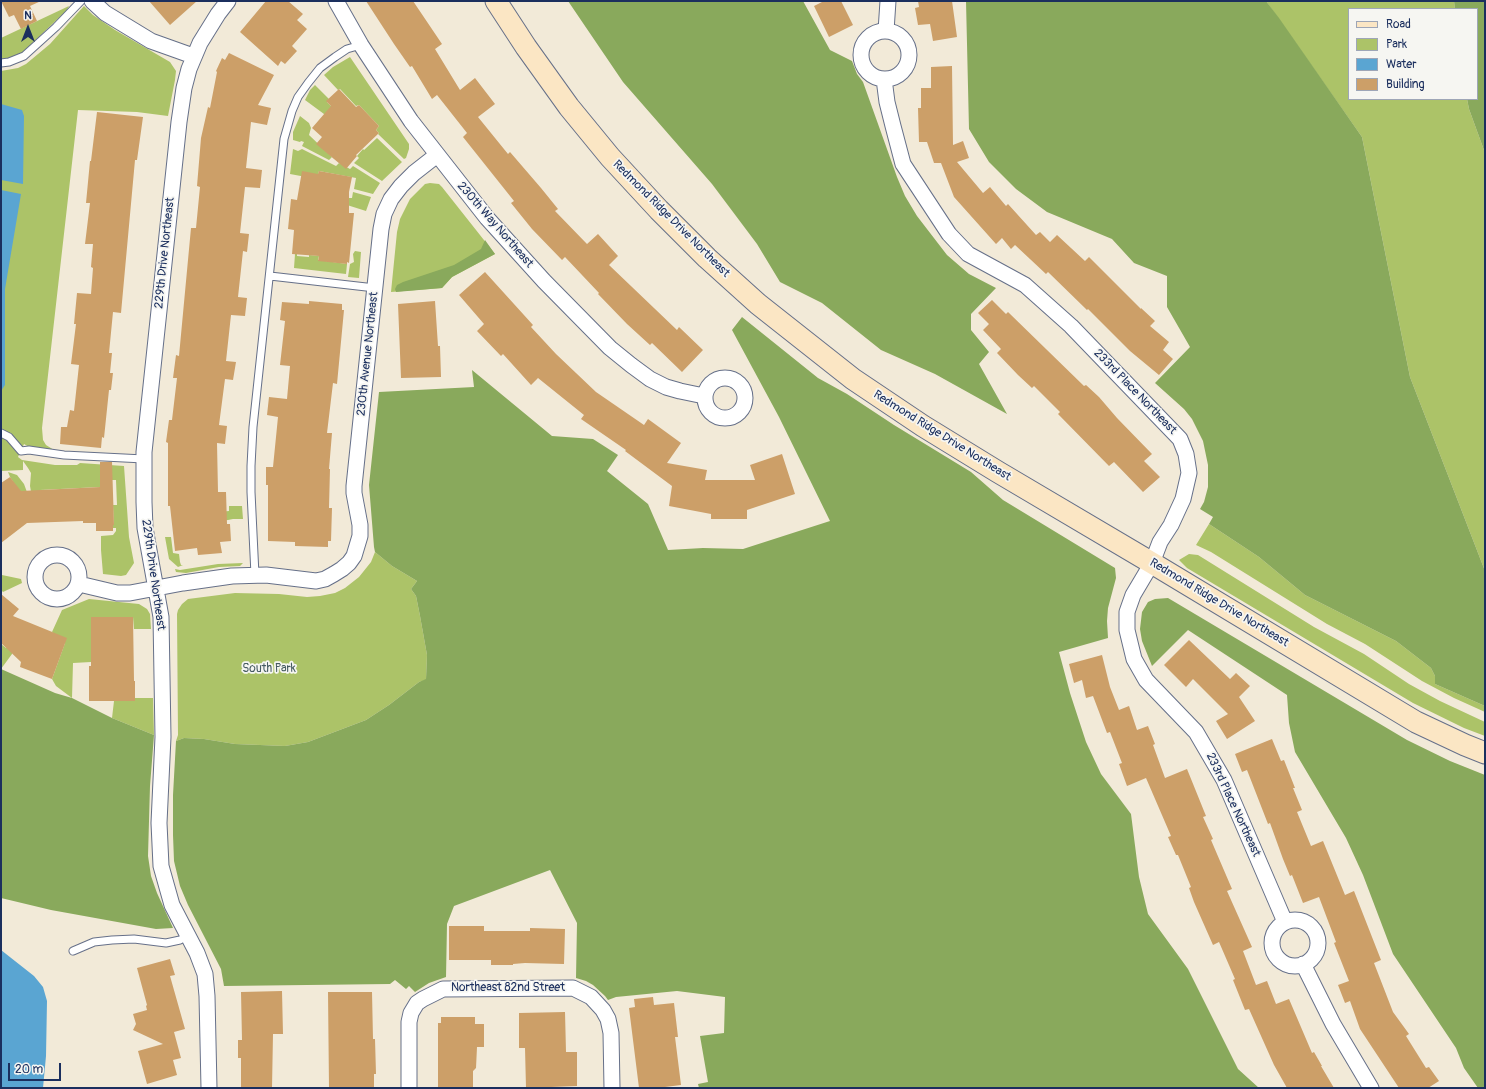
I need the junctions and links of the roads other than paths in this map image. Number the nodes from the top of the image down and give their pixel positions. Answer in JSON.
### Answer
{"nodes":[{"id":1,"x":81,"y":1,"type":"edge"},
{"id":2,"x":92,"y":1,"type":"edge"},
{"id":3,"x":228,"y":1,"type":"edge"},
{"id":4,"x":336,"y":1,"type":"edge"},
{"id":5,"x":496,"y":1,"type":"edge"},
{"id":6,"x":888,"y":1,"type":"edge"},
{"id":7,"x":886,"y":31,"type":"junction"},
{"id":8,"x":361,"y":45,"type":"junction"},
{"id":9,"x":193,"y":56,"type":"junction"},
{"id":10,"x":1,"y":64,"type":"edge"},
{"id":11,"x":884,"y":79,"type":"junction"},
{"id":12,"x":437,"y":155,"type":"junction"},
{"id":13,"x":270,"y":276,"type":"junction"},
{"id":14,"x":375,"y":288,"type":"junction"},
{"id":15,"x":704,"y":396,"type":"dead end"},
{"id":16,"x":1,"y":433,"type":"edge"},
{"id":17,"x":144,"y":459,"type":"junction"},
{"id":18,"x":1152,"y":563,"type":"junction"},
{"id":19,"x":255,"y":576,"type":"junction"},
{"id":20,"x":79,"y":584,"type":"dead end"},
{"id":21,"x":156,"y":588,"type":"junction"},
{"id":22,"x":1485,"y":753,"type":"edge"},
{"id":23,"x":1285,"y":922,"type":"junction"},
{"id":24,"x":189,"y":935,"type":"junction"},
{"id":25,"x":73,"y":951,"type":"dead end"},
{"id":26,"x":1303,"y":964,"type":"junction"},
{"id":27,"x":209,"y":1088,"type":"edge"},
{"id":28,"x":409,"y":1088,"type":"edge"},
{"id":29,"x":612,"y":1088,"type":"edge"},
{"id":30,"x":1371,"y":1088,"type":"edge"}],
"edges":[{"from":1,"to":10,"type":"lane"},
{"from":2,"to":9,"type":"street"},
{"from":3,"to":9,"type":"street","name":"229th Drive Northeast"},
{"from":4,"to":8,"type":"street","name":"230th Way Northeast"},
{"from":5,"to":18,"type":"street","name":"Redmond Ridge Drive Northeast"},
{"from":6,"to":7,"type":"street"},
{"from":7,"to":11,"type":"street"},
{"from":7,"to":11,"type":"street"},
{"from":8,"to":12,"type":"street","name":"230th Way Northeast"},
{"from":8,"to":13,"type":"lane"},
{"from":9,"to":17,"type":"street","name":"229th Drive Northeast"},
{"from":11,"to":18,"type":"street","name":"233rd Place Northeast"},
{"from":12,"to":14,"type":"street","name":"230th Avenue Northeast"},
{"from":12,"to":15,"type":"street","name":"230th Way Northeast"},
{"from":13,"to":14,"type":"lane"},
{"from":13,"to":19,"type":"lane"},
{"from":14,"to":19,"type":"street","name":"230th Avenue Northeast"},
{"from":16,"to":17,"type":"lane"},
{"from":17,"to":21,"type":"street","name":"229th Drive Northeast"},
{"from":18,"to":22,"type":"street","name":"Redmond Ridge Drive Northeast"},
{"from":18,"to":23,"type":"street","name":"233rd Place Northeast"},
{"from":19,"to":21,"type":"street"},
{"from":20,"to":21,"type":"street"},
{"from":21,"to":24,"type":"street","name":"229th Drive Northeast"},
{"from":23,"to":26,"type":"street"},
{"from":23,"to":26,"type":"street"},
{"from":24,"to":25,"type":"lane"},
{"from":24,"to":27,"type":"street","name":"229th Drive Northeast"},
{"from":26,"to":30,"type":"street"},
{"from":28,"to":29,"type":"street","name":"Northeast 82nd Street"}]}
